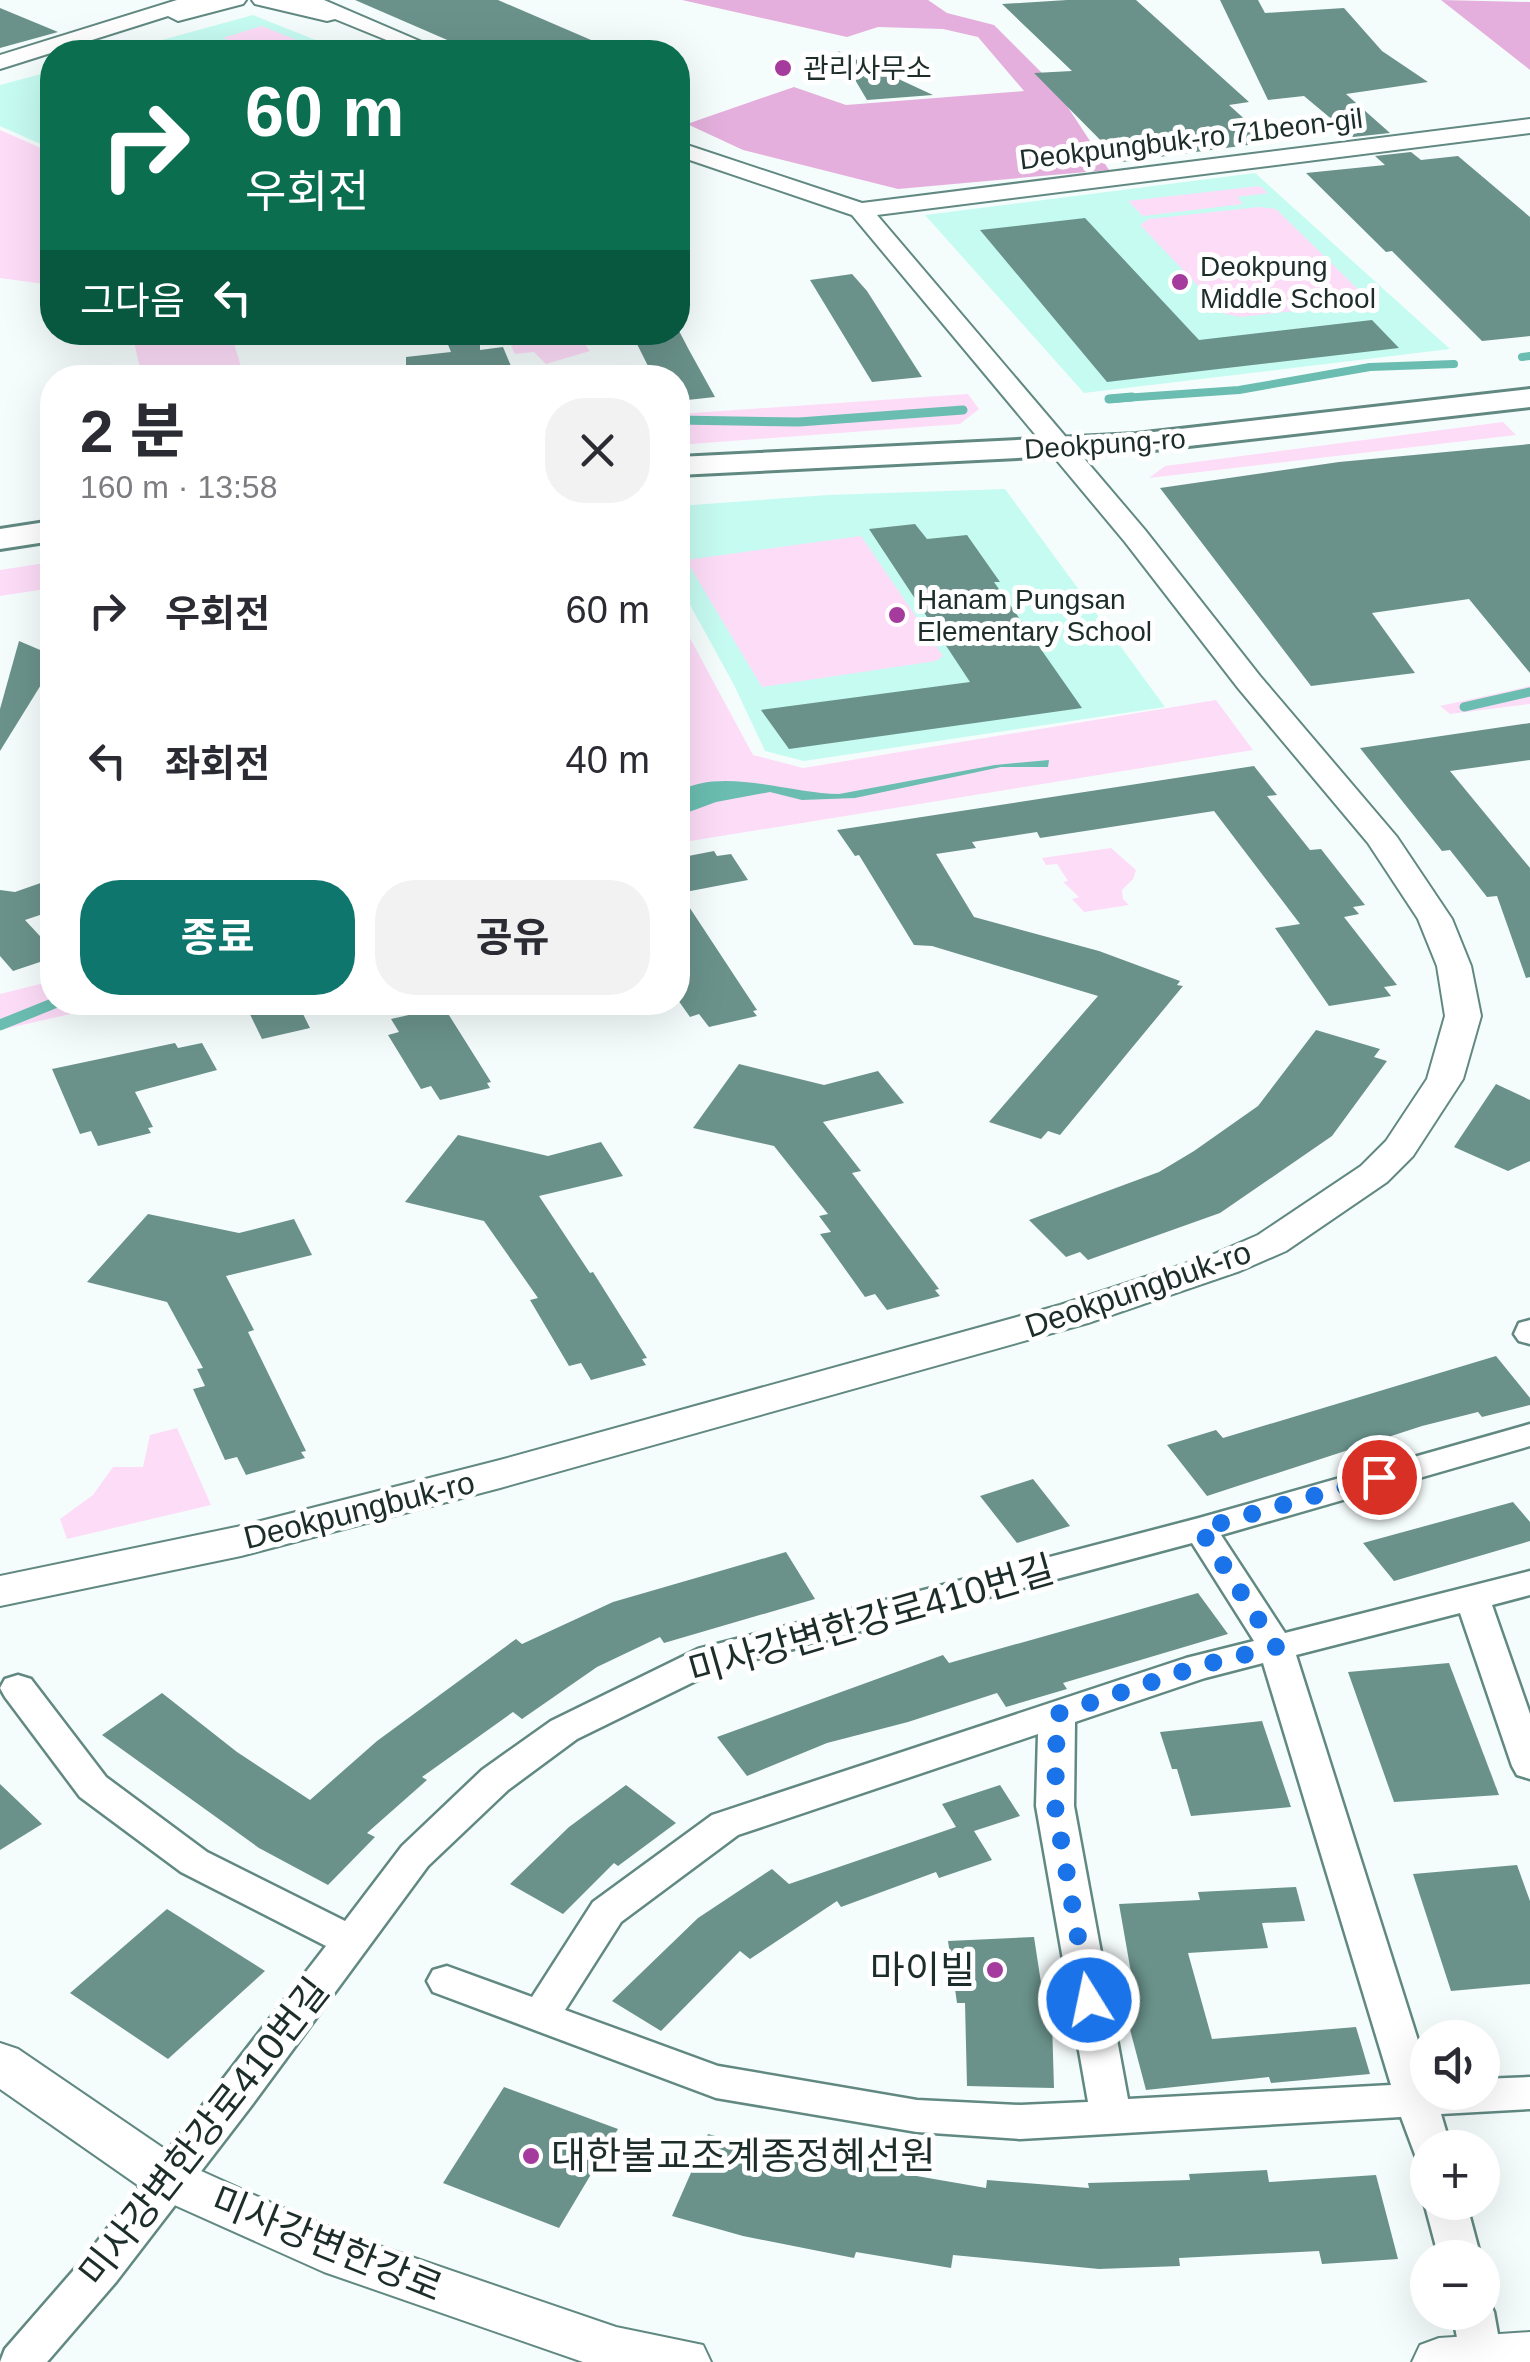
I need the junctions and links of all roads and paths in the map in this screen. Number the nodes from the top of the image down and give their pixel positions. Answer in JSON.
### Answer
{"nodes":[{"id":1,"x":199,"y":0,"type":"edge"},
{"id":2,"x":236,"y":0,"type":"edge"},
{"id":3,"x":262,"y":0,"type":"edge"},
{"id":4,"x":306,"y":0,"type":"edge"},
{"id":5,"x":358,"y":22,"type":"junction"},
{"id":6,"x":127,"y":25,"type":"junction"},
{"id":7,"x":76,"y":40,"type":"edge"},
{"id":8,"x":404,"y":40,"type":"edge"},
{"id":9,"x":40,"y":50,"type":"edge"},
{"id":10,"x":0,"y":62,"type":"edge"},
{"id":11,"x":1530,"y":126,"type":"edge"},
{"id":12,"x":690,"y":152,"type":"edge"},
{"id":13,"x":860,"y":210,"type":"junction"},
{"id":14,"x":1530,"y":398,"type":"edge"},
{"id":15,"x":1062,"y":448,"type":"junction"},
{"id":16,"x":690,"y":465,"type":"edge"},
{"id":17,"x":40,"y":533,"type":"edge"},
{"id":18,"x":0,"y":539,"type":"edge"},
{"id":19,"x":1530,"y":1434,"type":"edge"},
{"id":20,"x":1200,"y":1529,"type":"junction"},
{"id":21,"x":1530,"y":1583,"type":"edge"},
{"id":22,"x":0,"y":1591,"type":"edge"},
{"id":23,"x":1472,"y":1598,"type":"junction"},
{"id":24,"x":1276,"y":1647,"type":"junction"},
{"id":25,"x":18,"y":1688,"type":"dead end"},
{"id":26,"x":1057,"y":1714,"type":"junction"},
{"id":27,"x":1530,"y":1766,"type":"edge"},
{"id":28,"x":350,"y":1942,"type":"junction"},
{"id":29,"x":448,"y":1981,"type":"dead end"},
{"id":30,"x":540,"y":2018,"type":"junction"},
{"id":31,"x":0,"y":2063,"type":"edge"},
{"id":32,"x":1410,"y":2073,"type":"edge"},
{"id":33,"x":1530,"y":2094,"type":"edge"},
{"id":34,"x":1500,"y":2096,"type":"edge"},
{"id":35,"x":1410,"y":2102,"type":"edge"},
{"id":36,"x":1111,"y":2117,"type":"junction"},
{"id":37,"x":170,"y":2180,"type":"junction"},
{"id":38,"x":20,"y":2362,"type":"edge"},
{"id":39,"x":684,"y":2362,"type":"edge"}],
"edges":[{"from":1,"to":6,"type":"street"},
{"from":2,"to":6,"type":"street"},
{"from":3,"to":5,"type":"street"},
{"from":4,"to":5,"type":"street"},
{"from":5,"to":8,"type":"street"},
{"from":6,"to":7,"type":"street"},
{"from":9,"to":10,"type":"street"},
{"from":11,"to":13,"type":"street","name":"Deokpungbuk-ro 71beon-gil"},
{"from":12,"to":13,"type":"street"},
{"from":13,"to":15,"type":"street","name":"Deokpungbuk-ro"},
{"from":14,"to":15,"type":"main road","name":"Deokpung-ro"},
{"from":15,"to":16,"type":"main road","name":"Deokpung-ro"},
{"from":15,"to":22,"type":"street","name":"Deokpungbuk-ro"},
{"from":17,"to":18,"type":"main road"},
{"from":19,"to":20,"type":"street","name":"미사강변한강로410번길"},
{"from":20,"to":24,"type":"street"},
{"from":20,"to":28,"type":"street","name":"미사강변한강로410번길"},
{"from":21,"to":23,"type":"street"},
{"from":23,"to":24,"type":"street"},
{"from":23,"to":27,"type":"street"},
{"from":24,"to":26,"type":"street"},
{"from":24,"to":32,"type":"street"},
{"from":25,"to":28,"type":"street"},
{"from":26,"to":30,"type":"street"},
{"from":26,"to":36,"type":"street"},
{"from":28,"to":37,"type":"street","name":"미사강변한강로410번길"},
{"from":29,"to":30,"type":"street"},
{"from":30,"to":36,"type":"street"},
{"from":31,"to":37,"type":"street","name":"미사강변한강로"},
{"from":33,"to":34,"type":"street"},
{"from":35,"to":36,"type":"street"},
{"from":37,"to":38,"type":"street","name":"미사강변한강로410번길"},
{"from":37,"to":39,"type":"street","name":"미사강변한강로"}]}
